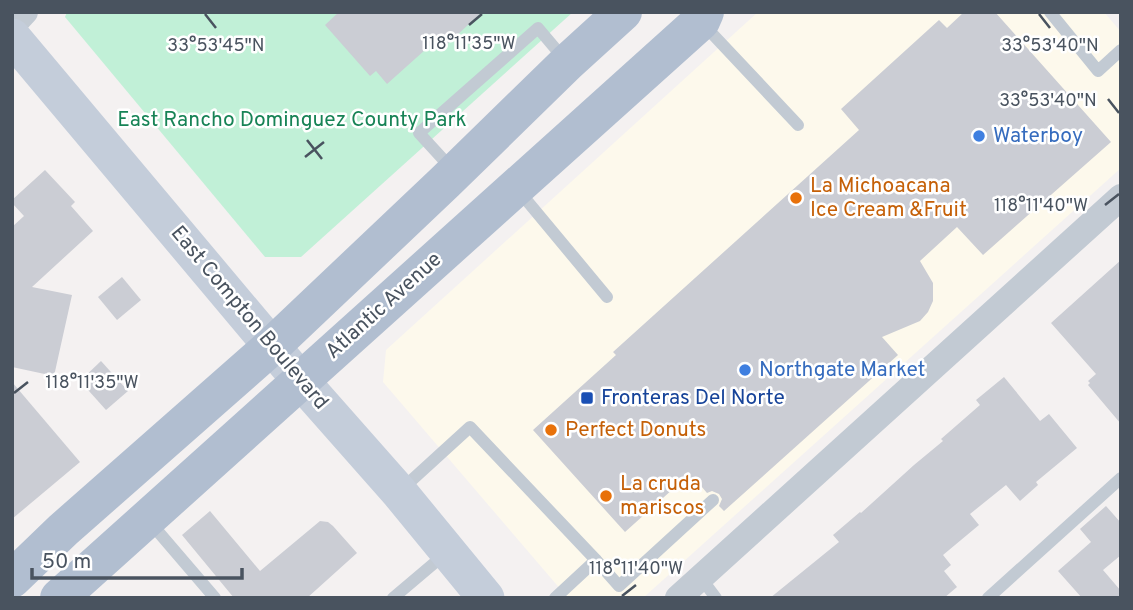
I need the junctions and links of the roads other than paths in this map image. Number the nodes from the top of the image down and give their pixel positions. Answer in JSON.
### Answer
{"nodes":[{"id":1,"x":25,"y":12,"type":"edge"},
{"id":2,"x":623,"y":12,"type":"edge"},
{"id":3,"x":1050,"y":12,"type":"edge"},
{"id":4,"x":703,"y":17,"type":"edge"},
{"id":5,"x":12,"y":26,"type":"edge"},
{"id":6,"x":12,"y":37,"type":"edge"},
{"id":7,"x":1121,"y":50,"type":"edge"},
{"id":8,"x":568,"y":62,"type":"junction"},
{"id":9,"x":798,"y":125,"type":"dead end"},
{"id":10,"x":455,"y":172,"type":"junction"},
{"id":11,"x":516,"y":187,"type":"junction"},
{"id":12,"x":1121,"y":197,"type":"edge"},
{"id":13,"x":607,"y":297,"type":"dead end"},
{"id":14,"x":272,"y":346,"type":"junction"},
{"id":15,"x":301,"y":381,"type":"junction"},
{"id":16,"x":1121,"y":478,"type":"edge"},
{"id":17,"x":399,"y":492,"type":"junction"},
{"id":18,"x":713,"y":500,"type":"dead end"},
{"id":19,"x":147,"y":518,"type":"junction"},
{"id":20,"x":448,"y":552,"type":"junction"},
{"id":21,"x":596,"y":560,"type":"junction"},
{"id":22,"x":12,"y":579,"type":"edge"},
{"id":23,"x":708,"y":588,"type":"edge"},
{"id":24,"x":59,"y":598,"type":"edge"},
{"id":25,"x":215,"y":598,"type":"edge"},
{"id":26,"x":393,"y":598,"type":"edge"},
{"id":27,"x":486,"y":598,"type":"edge"},
{"id":28,"x":555,"y":598,"type":"edge"},
{"id":29,"x":678,"y":598,"type":"edge"},
{"id":30,"x":988,"y":598,"type":"edge"}],
"edges":[{"from":1,"to":5,"type":"street"},
{"from":2,"to":8,"type":"main road"},
{"from":3,"to":7,"type":"lane"},
{"from":4,"to":9,"type":"lane"},
{"from":4,"to":11,"type":"main road","name":"Atlantic Avenue"},
{"from":6,"to":14,"type":"main road","name":"East Compton Boulevard"},
{"from":8,"to":10,"type":"main road"},
{"from":8,"to":10,"type":"lane"},
{"from":10,"to":14,"type":"main road"},
{"from":11,"to":13,"type":"lane"},
{"from":11,"to":15,"type":"main road","name":"Atlantic Avenue"},
{"from":12,"to":23,"type":"street"},
{"from":14,"to":15,"type":"main road","name":"East Compton Boulevard"},
{"from":14,"to":22,"type":"main road"},
{"from":15,"to":17,"type":"main road","name":"East Compton Boulevard"},
{"from":15,"to":19,"type":"main road","name":"Atlantic Avenue"},
{"from":16,"to":30,"type":"lane"},
{"from":17,"to":20,"type":"main road","name":"East Compton Boulevard"},
{"from":17,"to":21,"type":"lane"},
{"from":18,"to":21,"type":"lane"},
{"from":19,"to":24,"type":"main road","name":"Atlantic Avenue"},
{"from":19,"to":25,"type":"lane"},
{"from":20,"to":26,"type":"lane"},
{"from":20,"to":27,"type":"main road","name":"East Compton Boulevard"},
{"from":21,"to":28,"type":"lane"},
{"from":23,"to":29,"type":"street"}]}
